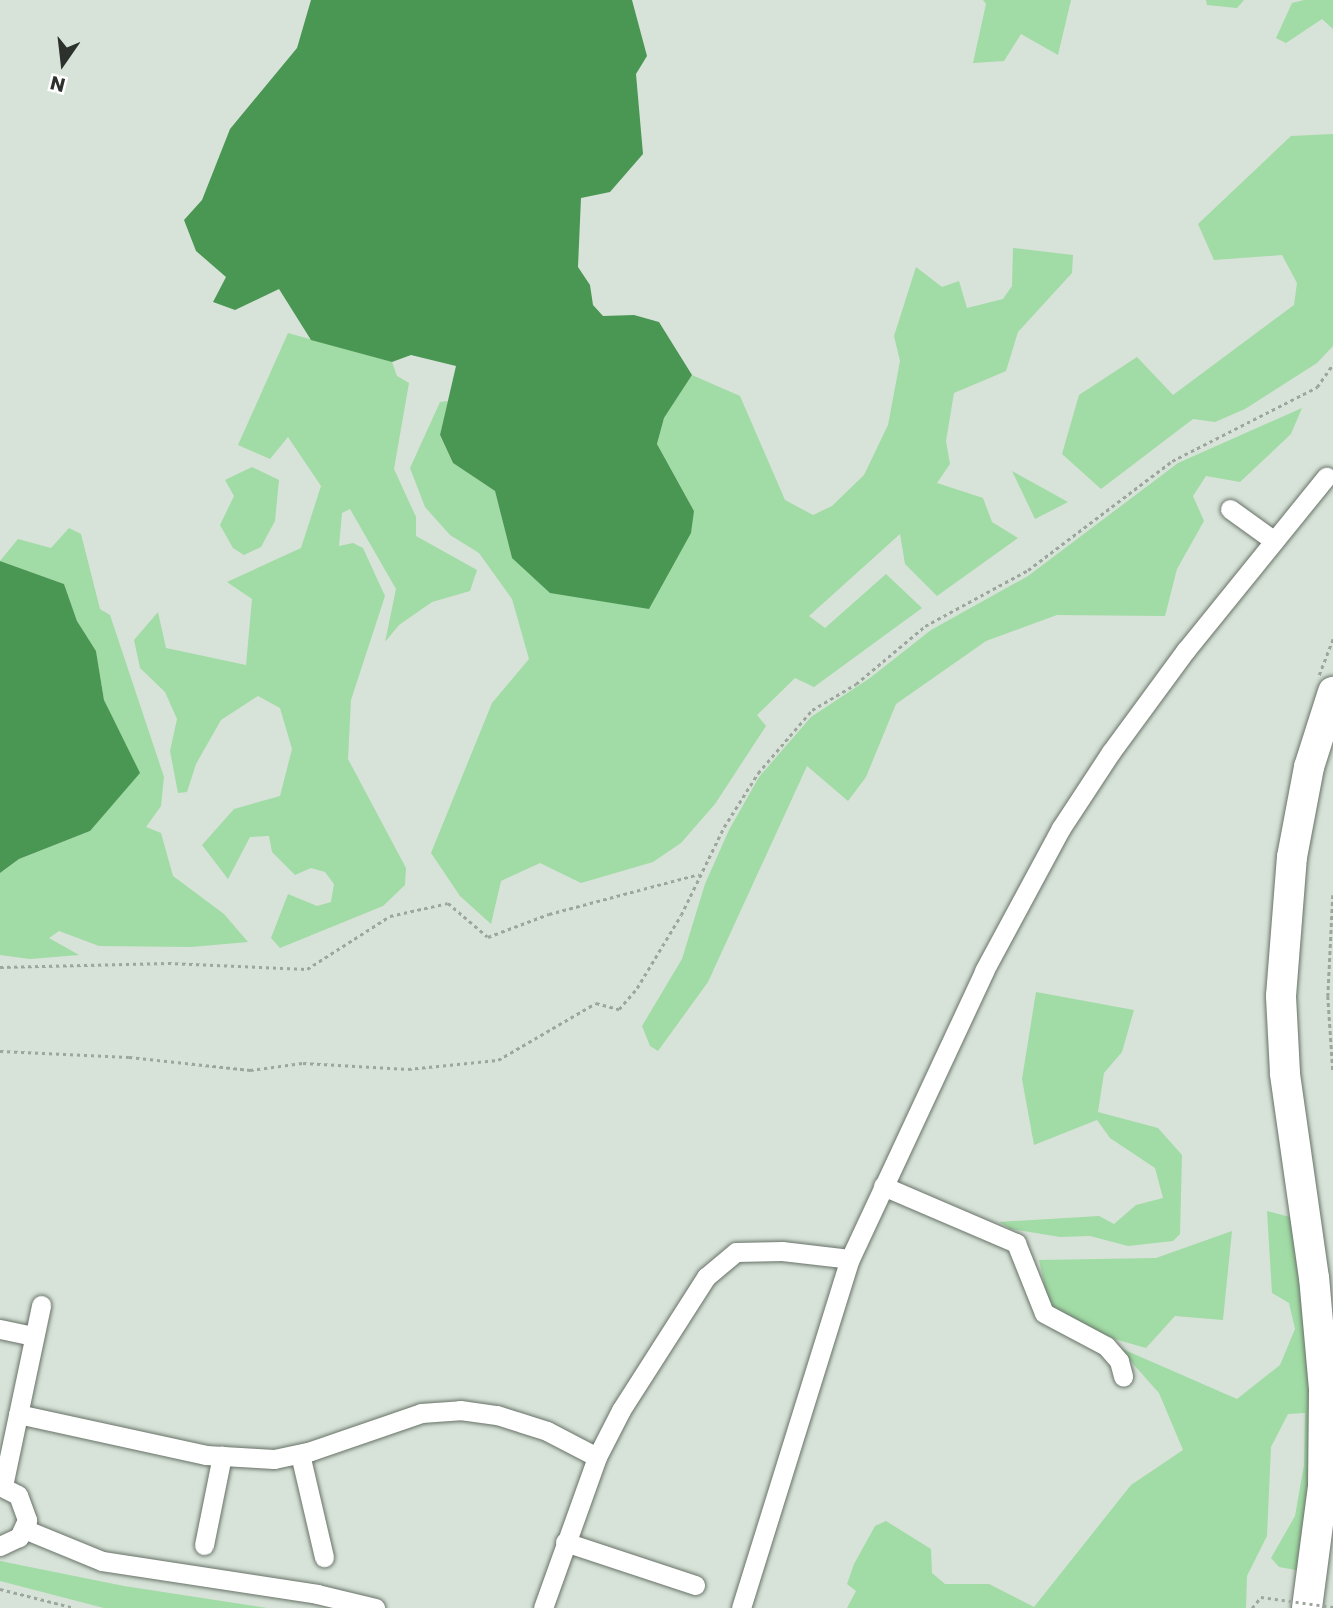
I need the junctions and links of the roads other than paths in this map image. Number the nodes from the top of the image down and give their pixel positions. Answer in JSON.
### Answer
{"nodes":[{"id":1,"x":1326,"y":477,"type":"dead end"},
{"id":2,"x":1230,"y":509,"type":"dead end"},
{"id":3,"x":1273,"y":540,"type":"junction"},
{"id":4,"x":1333,"y":692,"type":"edge"},
{"id":5,"x":883,"y":1186,"type":"junction"},
{"id":6,"x":850,"y":1259,"type":"junction"},
{"id":7,"x":41,"y":1305,"type":"dead end"},
{"id":8,"x":0,"y":1329,"type":"edge"},
{"id":9,"x":34,"y":1336,"type":"junction"},
{"id":10,"x":1123,"y":1376,"type":"dead end"},
{"id":11,"x":18,"y":1414,"type":"junction"},
{"id":12,"x":300,"y":1454,"type":"junction"},
{"id":13,"x":222,"y":1457,"type":"junction"},
{"id":14,"x":597,"y":1457,"type":"junction"},
{"id":15,"x":1,"y":1486,"type":"edge"},
{"id":16,"x":24,"y":1529,"type":"junction"},
{"id":17,"x":565,"y":1542,"type":"junction"},
{"id":18,"x":204,"y":1545,"type":"dead end"},
{"id":19,"x":0,"y":1546,"type":"edge"},
{"id":20,"x":324,"y":1557,"type":"dead end"},
{"id":21,"x":695,"y":1585,"type":"dead end"},
{"id":22,"x":375,"y":1608,"type":"edge"},
{"id":23,"x":543,"y":1608,"type":"edge"},
{"id":24,"x":741,"y":1608,"type":"edge"},
{"id":25,"x":1307,"y":1608,"type":"edge"}],
"edges":[{"from":1,"to":3,"type":"street"},
{"from":2,"to":3,"type":"street"},
{"from":3,"to":5,"type":"street"},
{"from":4,"to":25,"type":"highway"},
{"from":5,"to":6,"type":"street"},
{"from":5,"to":10,"type":"street"},
{"from":6,"to":14,"type":"street"},
{"from":6,"to":24,"type":"street"},
{"from":7,"to":9,"type":"street"},
{"from":8,"to":9,"type":"street"},
{"from":9,"to":11,"type":"street"},
{"from":11,"to":13,"type":"street"},
{"from":11,"to":15,"type":"street"},
{"from":12,"to":13,"type":"street"},
{"from":12,"to":14,"type":"street"},
{"from":12,"to":20,"type":"street"},
{"from":13,"to":18,"type":"street"},
{"from":14,"to":17,"type":"street"},
{"from":15,"to":16,"type":"street"},
{"from":16,"to":19,"type":"street"},
{"from":16,"to":22,"type":"street"},
{"from":17,"to":21,"type":"street"},
{"from":17,"to":23,"type":"street"}]}
